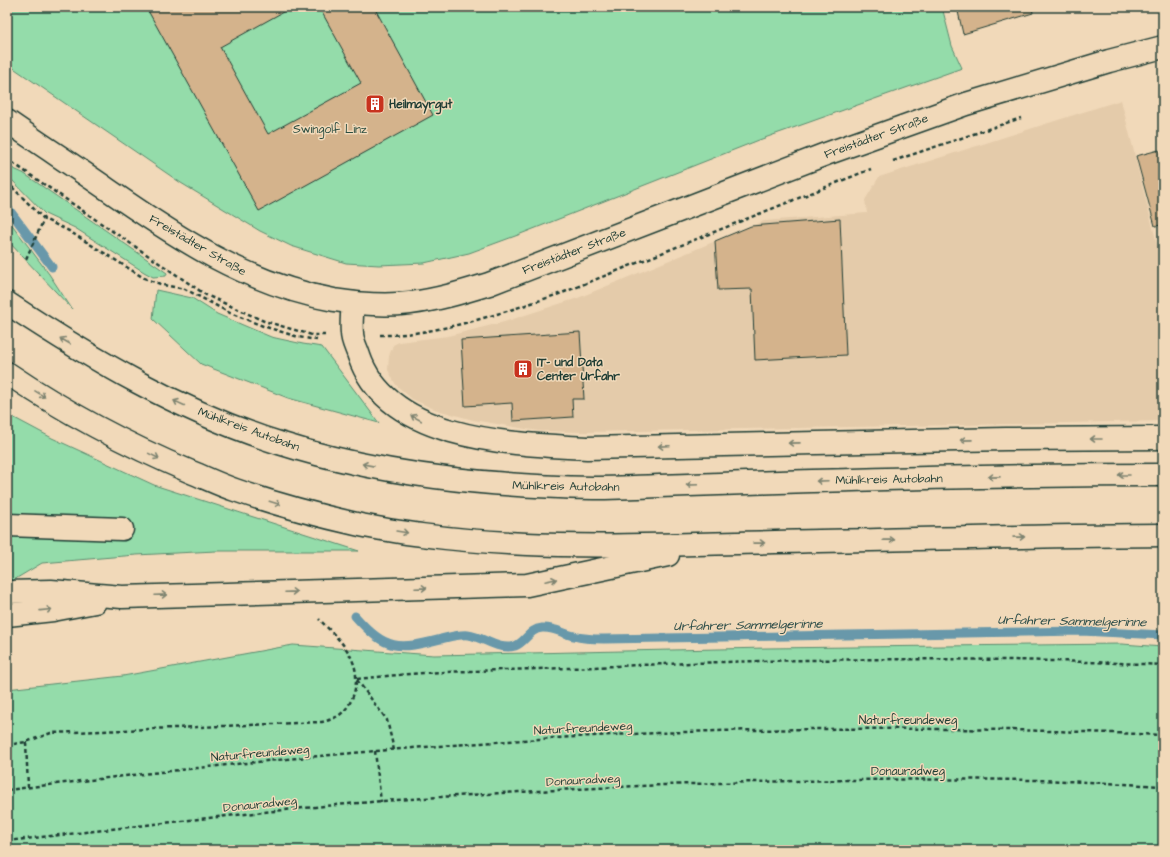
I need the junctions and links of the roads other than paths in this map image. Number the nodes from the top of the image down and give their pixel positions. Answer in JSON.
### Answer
{"nodes":[{"id":1,"x":1163,"y":47,"type":"edge"},
{"id":2,"x":7,"y":121,"type":"edge"},
{"id":3,"x":7,"y":303,"type":"edge"},
{"id":4,"x":353,"y":303,"type":"junction"},
{"id":5,"x":7,"y":373,"type":"edge"},
{"id":6,"x":1163,"y":438,"type":"edge"},
{"id":7,"x":1163,"y":475,"type":"edge"},
{"id":8,"x":7,"y":525,"type":"edge"},
{"id":9,"x":122,"y":529,"type":"dead end"},
{"id":10,"x":1163,"y":535,"type":"edge"},
{"id":11,"x":720,"y":544,"type":"junction"},
{"id":12,"x":7,"y":592,"type":"edge"},
{"id":13,"x":122,"y":597,"type":"junction"},
{"id":14,"x":7,"y":614,"type":"edge"}],
"edges":[{"from":1,"to":4,"type":"main road","name":"Freistädter Straße"},
{"from":2,"to":4,"type":"main road","name":"Freistädter Straße"},
{"from":7,"to":3,"type":"main road","name":"Mühlkreis Autobahn","one_way":true},
{"from":6,"to":4,"type":"main road","one_way":true},
{"from":5,"to":11,"type":"main road","one_way":true},
{"from":8,"to":9,"type":"main road"},
{"from":11,"to":10,"type":"main road","one_way":true},
{"from":13,"to":11,"type":"main road","one_way":true},
{"from":12,"to":13,"type":"main road"},
{"from":14,"to":13,"type":"main road","one_way":true}]}
